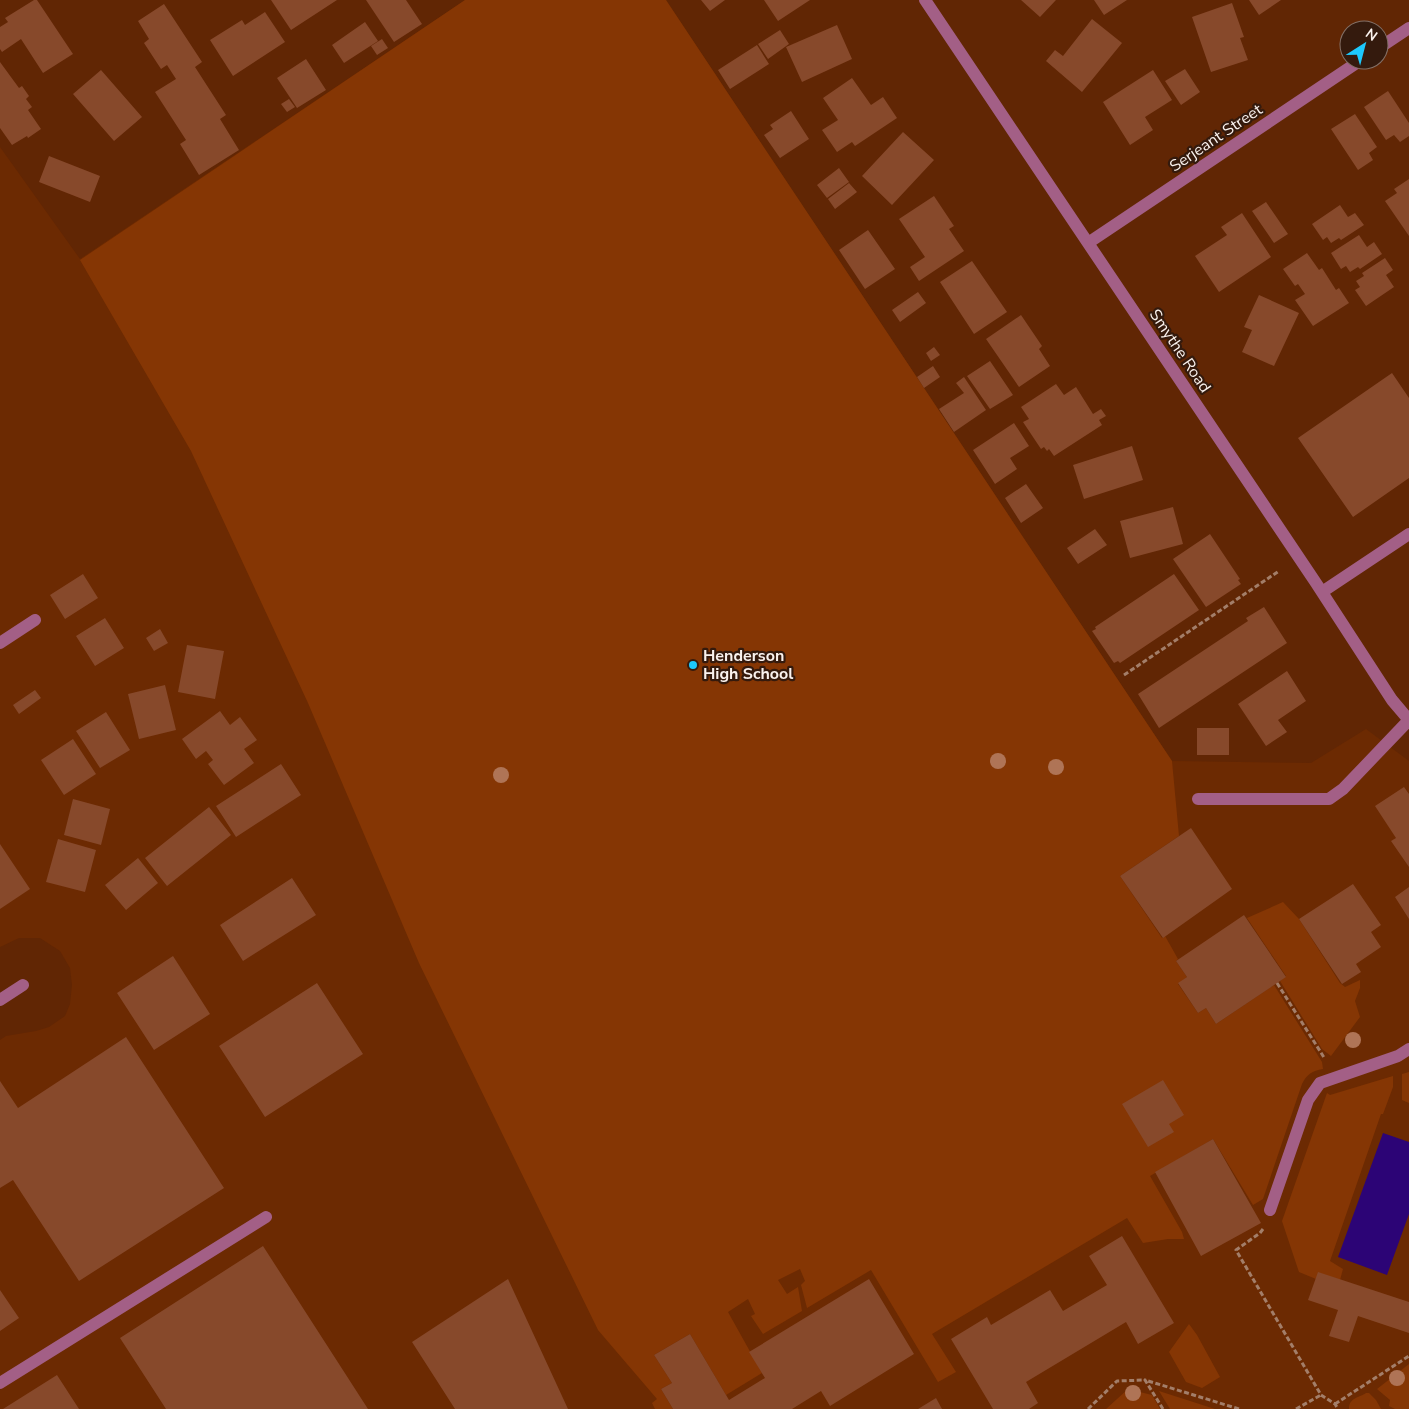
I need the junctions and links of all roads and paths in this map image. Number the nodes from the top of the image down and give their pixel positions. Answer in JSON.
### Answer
{"nodes":[{"id":1,"x":925,"y":0,"type":"edge"},
{"id":2,"x":1409,"y":28,"type":"edge"},
{"id":3,"x":1389,"y":41,"type":"edge"},
{"id":4,"x":1346,"y":70,"type":"edge"},
{"id":5,"x":1088,"y":243,"type":"junction"},
{"id":6,"x":1409,"y":534,"type":"edge"},
{"id":7,"x":1279,"y":571,"type":"dead end"},
{"id":8,"x":1322,"y":592,"type":"junction"},
{"id":9,"x":35,"y":620,"type":"dead end"},
{"id":10,"x":0,"y":643,"type":"edge"},
{"id":11,"x":1124,"y":675,"type":"dead end"},
{"id":12,"x":1409,"y":720,"type":"edge"},
{"id":13,"x":1198,"y":799,"type":"dead end"},
{"id":14,"x":1277,"y":983,"type":"dead end"},
{"id":15,"x":23,"y":984,"type":"dead end"},
{"id":16,"x":0,"y":1000,"type":"edge"},
{"id":17,"x":1409,"y":1049,"type":"edge"},
{"id":18,"x":1324,"y":1058,"type":"dead end"},
{"id":19,"x":1270,"y":1210,"type":"joint"},
{"id":20,"x":266,"y":1217,"type":"dead end"},
{"id":21,"x":1409,"y":1356,"type":"edge"},
{"id":22,"x":1144,"y":1380,"type":"junction"},
{"id":23,"x":0,"y":1383,"type":"edge"},
{"id":24,"x":1321,"y":1395,"type":"junction"},
{"id":25,"x":1335,"y":1404,"type":"junction"},
{"id":26,"x":1088,"y":1409,"type":"edge"},
{"id":27,"x":1163,"y":1409,"type":"edge"},
{"id":28,"x":1239,"y":1409,"type":"edge"},
{"id":29,"x":1296,"y":1409,"type":"edge"},
{"id":30,"x":1338,"y":1409,"type":"edge"}],
"edges":[{"from":1,"to":5,"type":"street","name":"Smythe Road"},
{"from":2,"to":3,"type":"street"},
{"from":4,"to":5,"type":"street","name":"Serjeant Street"},
{"from":5,"to":8,"type":"street","name":"Smythe Road"},
{"from":6,"to":8,"type":"street"},
{"from":7,"to":11,"type":"path"},
{"from":8,"to":12,"type":"street","name":"Smythe Road"},
{"from":9,"to":10,"type":"street"},
{"from":12,"to":13,"type":"street"},
{"from":14,"to":18,"type":"path"},
{"from":15,"to":16,"type":"street"},
{"from":17,"to":19,"type":"street"},
{"from":19,"to":24,"type":"path"},
{"from":20,"to":23,"type":"street"},
{"from":21,"to":25,"type":"path"},
{"from":22,"to":26,"type":"path"},
{"from":22,"to":27,"type":"path"},
{"from":22,"to":28,"type":"path"},
{"from":24,"to":25,"type":"path"},
{"from":24,"to":29,"type":"path"},
{"from":25,"to":30,"type":"path"}]}
